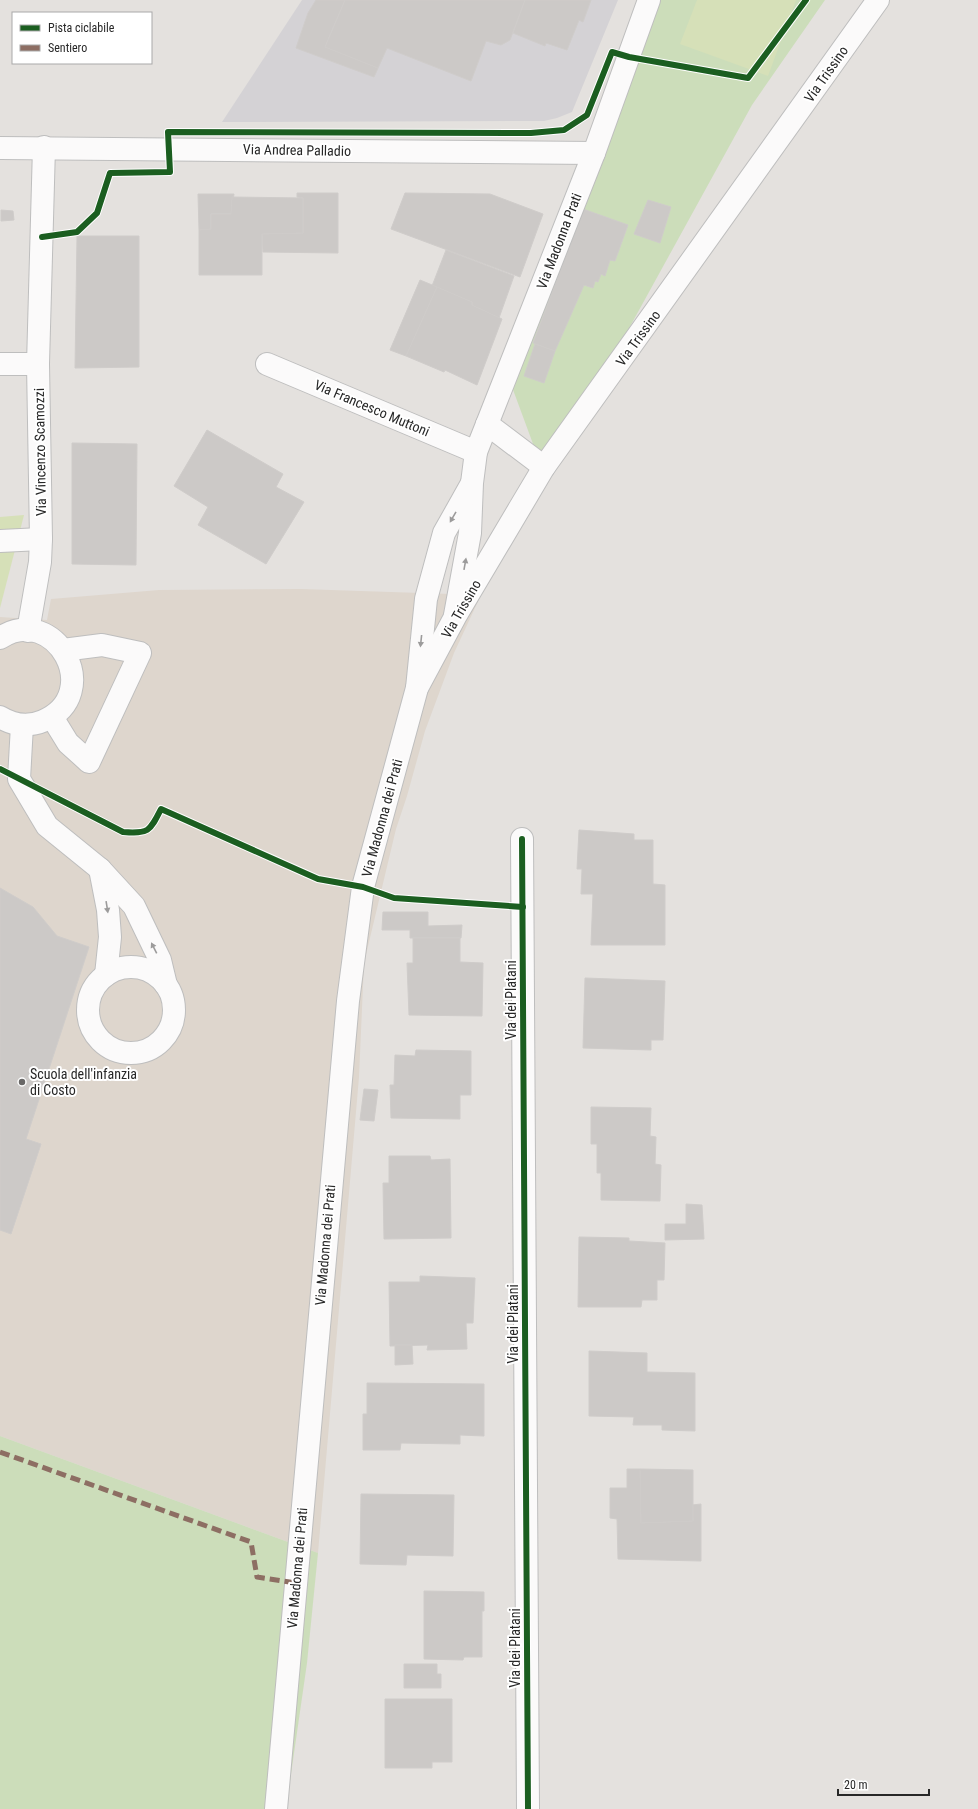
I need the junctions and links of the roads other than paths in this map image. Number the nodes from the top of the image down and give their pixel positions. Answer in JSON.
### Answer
{"nodes":[{"id":1,"x":649,"y":0,"type":"edge"},
{"id":2,"x":878,"y":0,"type":"edge"},
{"id":3,"x":44,"y":147,"type":"junction"},
{"id":4,"x":0,"y":148,"type":"edge"},
{"id":5,"x":594,"y":153,"type":"junction"},
{"id":6,"x":0,"y":364,"type":"edge"},
{"id":7,"x":38,"y":364,"type":"junction"},
{"id":8,"x":267,"y":364,"type":"dead end"},
{"id":9,"x":487,"y":424,"type":"junction"},
{"id":10,"x":476,"y":452,"type":"junction"},
{"id":11,"x":544,"y":467,"type":"junction"},
{"id":12,"x":472,"y":483,"type":"junction"},
{"id":13,"x":41,"y":539,"type":"junction"},
{"id":14,"x":0,"y":541,"type":"edge"},
{"id":15,"x":455,"y":617,"type":"junction"},
{"id":16,"x":28,"y":631,"type":"junction"},
{"id":17,"x":0,"y":638,"type":"edge"},
{"id":18,"x":63,"y":650,"type":"junction"},
{"id":19,"x":417,"y":688,"type":"junction"},
{"id":20,"x":0,"y":717,"type":"edge"},
{"id":21,"x":52,"y":717,"type":"junction"},
{"id":22,"x":22,"y":725,"type":"junction"},
{"id":23,"x":522,"y":839,"type":"dead end"},
{"id":24,"x":100,"y":869,"type":"junction"},
{"id":25,"x":106,"y":975,"type":"junction"},
{"id":26,"x":166,"y":985,"type":"junction"},
{"id":27,"x":276,"y":1809,"type":"edge"},
{"id":28,"x":528,"y":1809,"type":"edge"}],
"edges":[{"from":1,"to":5,"type":"street","name":"Via Madonna Prati"},
{"from":2,"to":11,"type":"street","name":"Via Trissino"},
{"from":3,"to":4,"type":"street","name":"Via Andrea Palladio"},
{"from":3,"to":5,"type":"street","name":"Via Andrea Palladio"},
{"from":3,"to":7,"type":"street","name":"Via Vincenzo Scamozzi"},
{"from":5,"to":9,"type":"street","name":"Via Madonna Prati"},
{"from":6,"to":7,"type":"street"},
{"from":7,"to":13,"type":"street","name":"Via Vincenzo Scamozzi"},
{"from":8,"to":10,"type":"street","name":"Via Francesco Muttoni"},
{"from":9,"to":10,"type":"street","name":"Via Madonna Prati"},
{"from":9,"to":11,"type":"street"},
{"from":10,"to":12,"type":"street","name":"Via Madonna Prati"},
{"from":11,"to":15,"type":"street","name":"Via Trissino"},
{"from":15,"to":12,"type":"street","name":"Via Madonna Prati","one_way":true},
{"from":12,"to":19,"type":"street","one_way":true},
{"from":13,"to":14,"type":"street"},
{"from":13,"to":16,"type":"street","name":"Via Vincenzo Scamozzi"},
{"from":15,"to":19,"type":"street","name":"Via Trissino"},
{"from":16,"to":17,"type":"street"},
{"from":16,"to":18,"type":"street"},
{"from":18,"to":21,"type":"street"},
{"from":18,"to":21,"type":"street"},
{"from":19,"to":27,"type":"street","name":"Via Madonna dei Prati"},
{"from":20,"to":22,"type":"street"},
{"from":21,"to":22,"type":"street"},
{"from":22,"to":24,"type":"street"},
{"from":23,"to":28,"type":"street","name":"Via dei Platani"},
{"from":24,"to":25,"type":"street","one_way":true},
{"from":26,"to":24,"type":"street","one_way":true},
{"from":25,"to":26,"type":"street"},
{"from":25,"to":26,"type":"street"}]}
